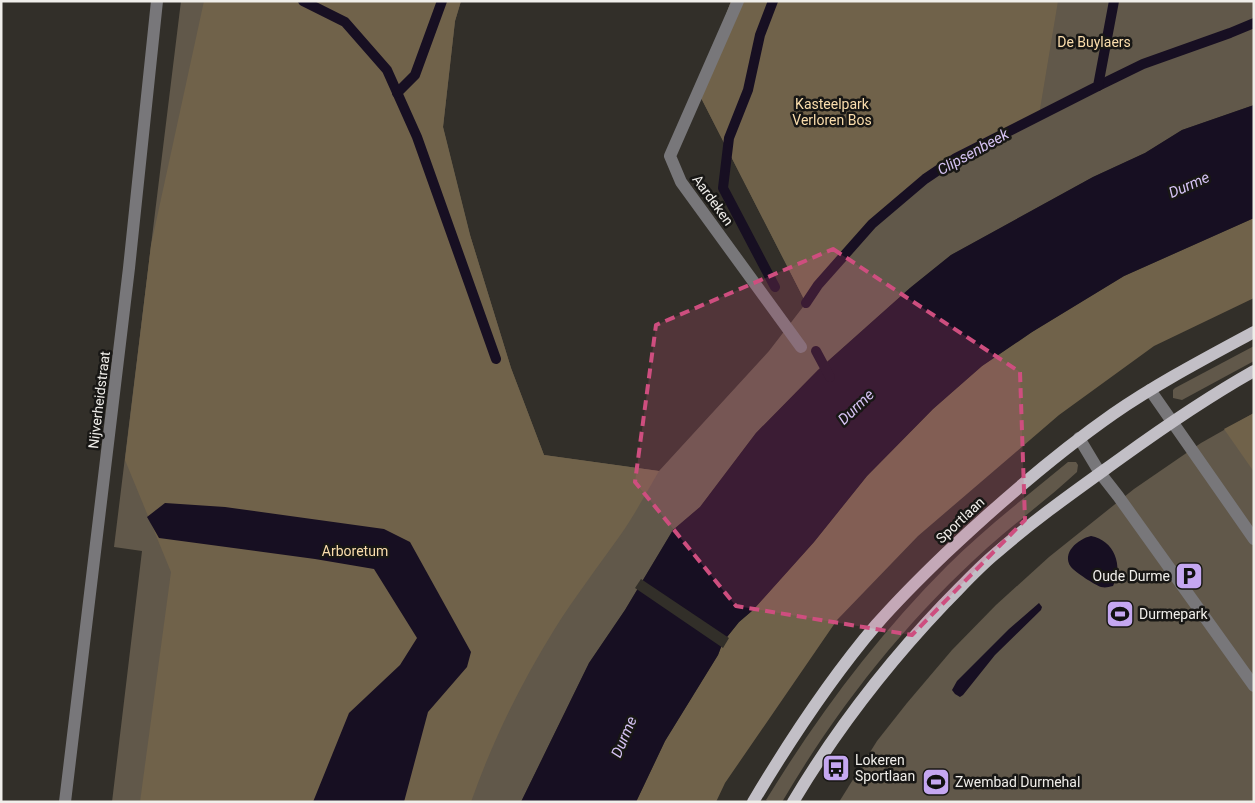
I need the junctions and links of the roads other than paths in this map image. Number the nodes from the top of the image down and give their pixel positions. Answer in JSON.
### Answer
{"nodes":[{"id":1,"x":157,"y":1,"type":"edge"},
{"id":2,"x":738,"y":1,"type":"edge"},
{"id":3,"x":1254,"y":332,"type":"edge"},
{"id":4,"x":801,"y":347,"type":"dead end"},
{"id":5,"x":1254,"y":371,"type":"edge"},
{"id":6,"x":1150,"y":390,"type":"junction"},
{"id":7,"x":1172,"y":422,"type":"junction"},
{"id":8,"x":1079,"y":438,"type":"junction"},
{"id":9,"x":1100,"y":473,"type":"junction"},
{"id":10,"x":1254,"y":539,"type":"edge"},
{"id":11,"x":1254,"y":686,"type":"edge"},
{"id":12,"x":65,"y":802,"type":"edge"},
{"id":13,"x":753,"y":802,"type":"edge"},
{"id":14,"x":793,"y":802,"type":"edge"}],
"edges":[{"from":1,"to":12,"type":"street","name":"Nijverheidstraat"},
{"from":2,"to":4,"type":"street","name":"Aardeken"},
{"from":3,"to":6,"type":"main road","name":"Sportlaan"},
{"from":5,"to":7,"type":"main road"},
{"from":6,"to":7,"type":"street"},
{"from":6,"to":8,"type":"main road","name":"Sportlaan"},
{"from":7,"to":9,"type":"main road"},
{"from":7,"to":10,"type":"street"},
{"from":8,"to":9,"type":"street"},
{"from":8,"to":13,"type":"main road","name":"Sportlaan"},
{"from":9,"to":11,"type":"street"},
{"from":9,"to":14,"type":"main road"}]}
